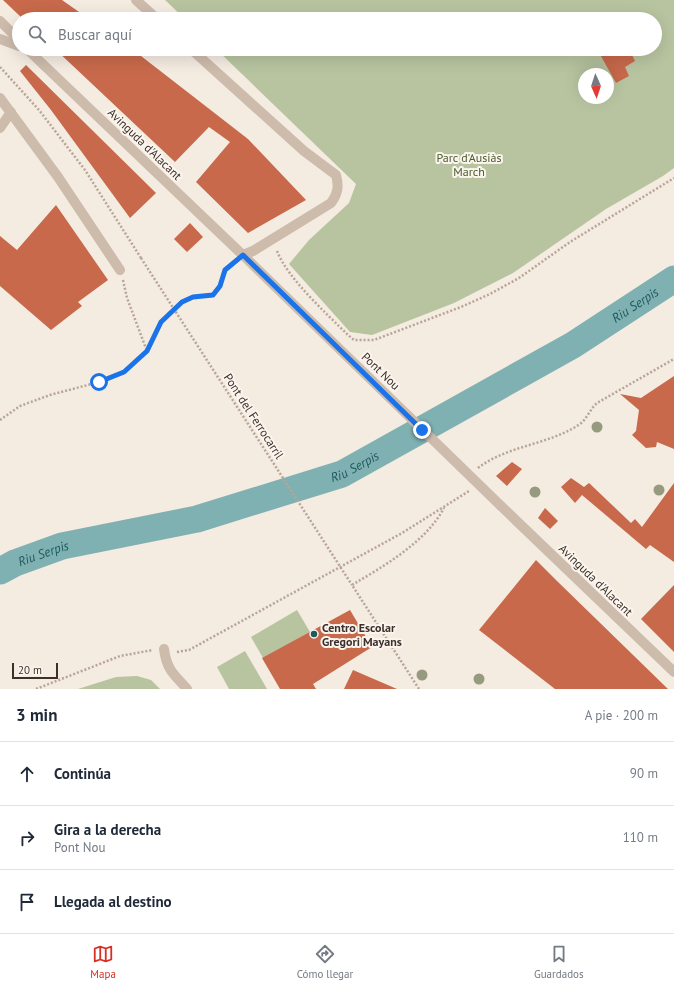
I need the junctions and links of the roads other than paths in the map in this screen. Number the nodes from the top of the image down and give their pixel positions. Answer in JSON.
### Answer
{"nodes":[{"id":1,"x":136,"y":0,"type":"edge"},
{"id":2,"x":149,"y":12,"type":"edge"},
{"id":3,"x":0,"y":21,"type":"edge"},
{"id":4,"x":12,"y":33,"type":"edge"},
{"id":5,"x":0,"y":39,"type":"edge"},
{"id":6,"x":12,"y":43,"type":"edge"},
{"id":7,"x":33,"y":56,"type":"edge"},
{"id":8,"x":199,"y":56,"type":"edge"},
{"id":9,"x":0,"y":98,"type":"edge"},
{"id":10,"x":11,"y":112,"type":"junction"},
{"id":11,"x":0,"y":128,"type":"edge"},
{"id":12,"x":246,"y":258,"type":"junction"},
{"id":13,"x":120,"y":270,"type":"road end"},
{"id":14,"x":501,"y":506,"type":"joint"},
{"id":15,"x":164,"y":649,"type":"road end"},
{"id":16,"x":674,"y":672,"type":"edge"},
{"id":17,"x":187,"y":689,"type":"edge"}],
"edges":[{"from":1,"to":2,"type":"street"},
{"from":3,"to":4,"type":"street"},
{"from":5,"to":6,"type":"street"},
{"from":7,"to":12,"type":"street","name":"Avinguda d'Alacant"},
{"from":8,"to":12,"type":"street"},
{"from":9,"to":10,"type":"street"},
{"from":10,"to":11,"type":"street"},
{"from":10,"to":13,"type":"street"},
{"from":12,"to":14,"type":"street","name":"Pont Nou","bridge":true},
{"from":14,"to":16,"type":"street","name":"Avinguda d'Alacant"},
{"from":15,"to":17,"type":"street"}]}
